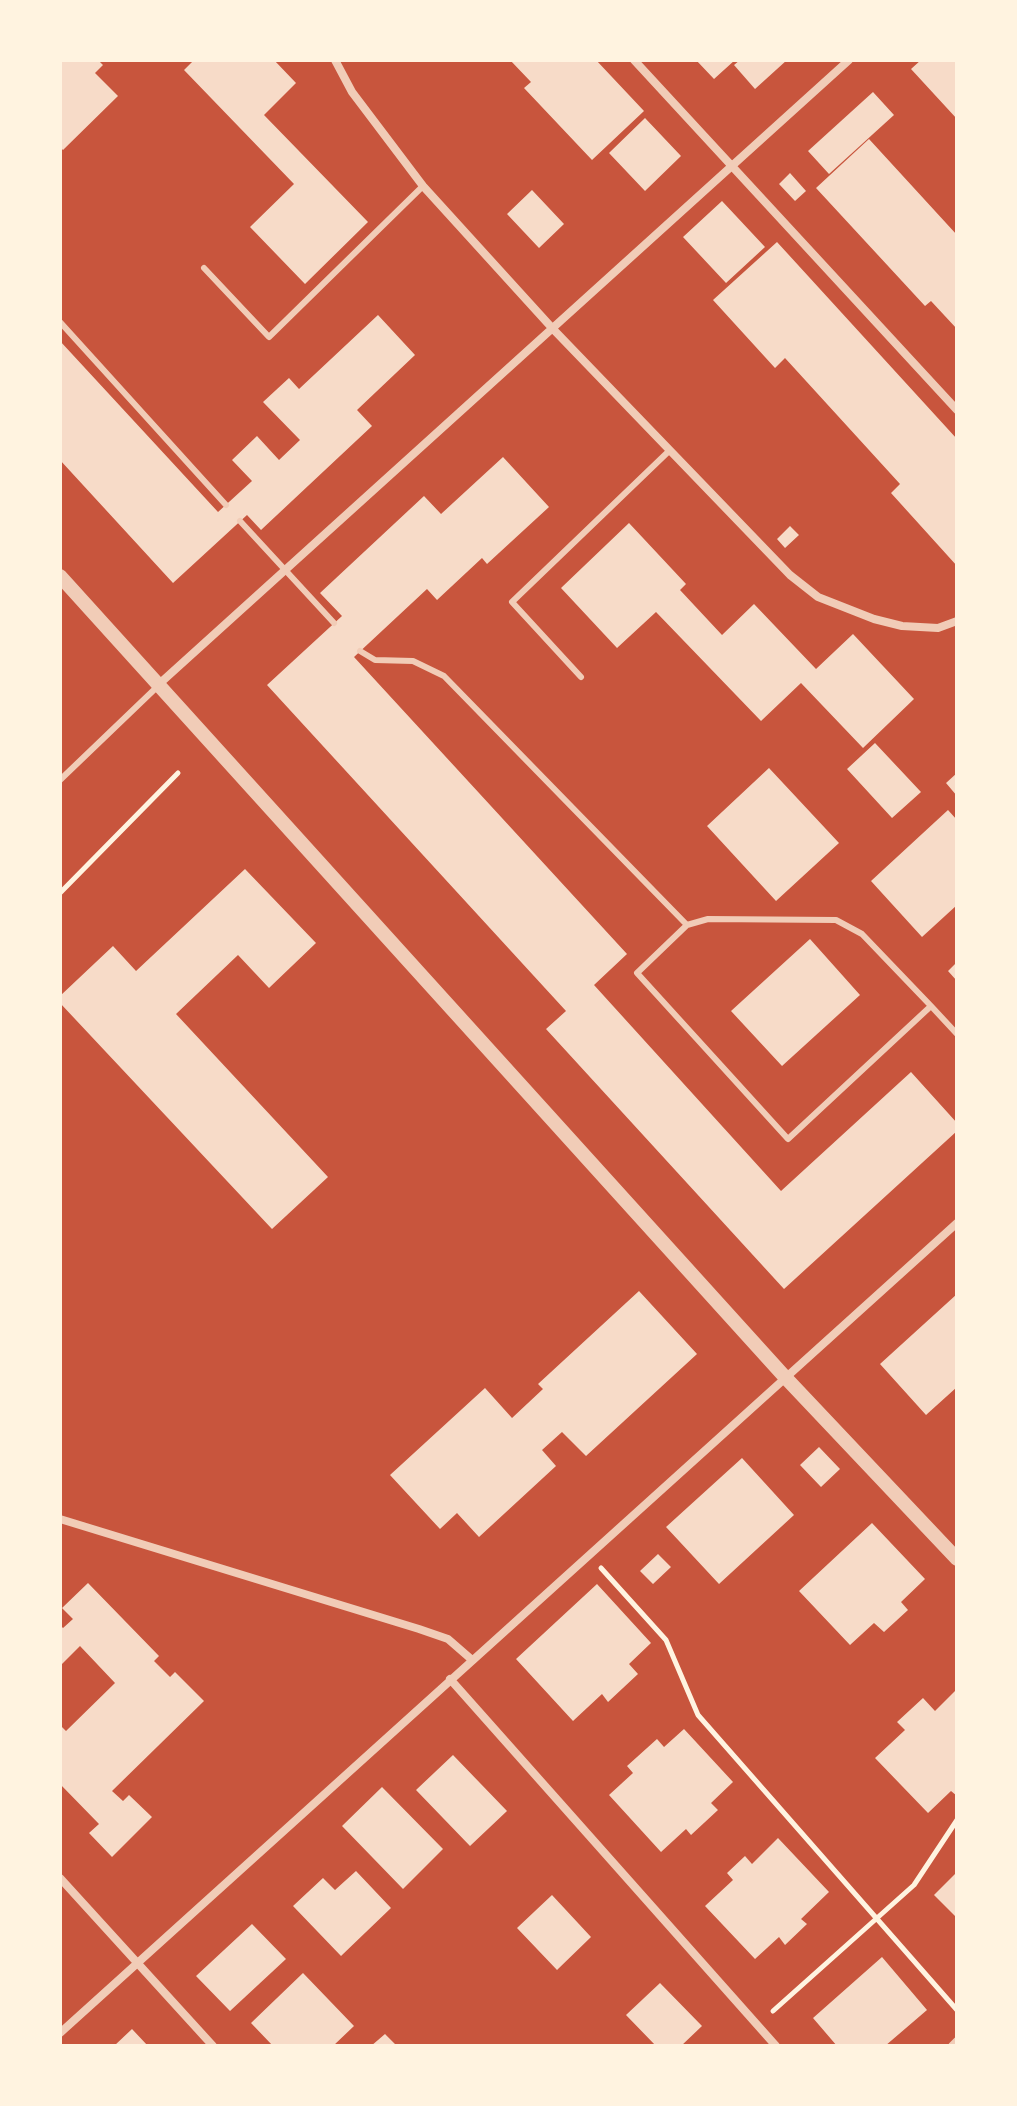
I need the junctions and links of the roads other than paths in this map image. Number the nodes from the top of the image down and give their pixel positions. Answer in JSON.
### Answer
{"nodes":[{"id":1,"x":335,"y":60,"type":"edge"},
{"id":2,"x":634,"y":60,"type":"edge"},
{"id":3,"x":849,"y":60,"type":"edge"},
{"id":4,"x":733,"y":167,"type":"junction"},
{"id":5,"x":423,"y":186,"type":"junction"},
{"id":6,"x":204,"y":268,"type":"dead end"},
{"id":7,"x":60,"y":322,"type":"edge"},
{"id":8,"x":553,"y":329,"type":"junction"},
{"id":9,"x":957,"y":410,"type":"edge"},
{"id":10,"x":669,"y":451,"type":"junction"},
{"id":11,"x":226,"y":505,"type":"dead end"},
{"id":12,"x":240,"y":521,"type":"dead end"},
{"id":13,"x":287,"y":572,"type":"junction"},
{"id":14,"x":60,"y":576,"type":"edge"},
{"id":15,"x":957,"y":621,"type":"edge"},
{"id":16,"x":334,"y":623,"type":"dead end"},
{"id":17,"x":360,"y":651,"type":"dead end"},
{"id":18,"x":581,"y":677,"type":"dead end"},
{"id":19,"x":158,"y":685,"type":"junction"},
{"id":20,"x":60,"y":780,"type":"edge"},
{"id":21,"x":687,"y":925,"type":"junction"},
{"id":22,"x":931,"y":1006,"type":"junction"},
{"id":23,"x":957,"y":1034,"type":"edge"},
{"id":24,"x":957,"y":1223,"type":"edge"},
{"id":25,"x":784,"y":1376,"type":"junction"},
{"id":26,"x":60,"y":1519,"type":"edge"},
{"id":27,"x":956,"y":1560,"type":"edge"},
{"id":28,"x":471,"y":1659,"type":"junction"},
{"id":29,"x":450,"y":1679,"type":"junction"},
{"id":30,"x":60,"y":1878,"type":"edge"},
{"id":31,"x":136,"y":1963,"type":"junction"},
{"id":32,"x":60,"y":2033,"type":"edge"},
{"id":33,"x":957,"y":2041,"type":"edge"},
{"id":34,"x":213,"y":2046,"type":"edge"},
{"id":35,"x":776,"y":2046,"type":"edge"},
{"id":36,"x":952,"y":2046,"type":"edge"}],
"edges":[{"from":1,"to":5,"type":"street"},
{"from":2,"to":4,"type":"street"},
{"from":3,"to":4,"type":"street"},
{"from":4,"to":8,"type":"street"},
{"from":4,"to":9,"type":"street"},
{"from":5,"to":6,"type":"lane"},
{"from":5,"to":8,"type":"street"},
{"from":7,"to":11,"type":"lane"},
{"from":8,"to":10,"type":"street"},
{"from":8,"to":13,"type":"street"},
{"from":10,"to":15,"type":"street"},
{"from":10,"to":18,"type":"lane"},
{"from":12,"to":13,"type":"lane"},
{"from":13,"to":16,"type":"lane"},
{"from":13,"to":19,"type":"street"},
{"from":14,"to":19,"type":"street"},
{"from":17,"to":21,"type":"lane"},
{"from":19,"to":20,"type":"lane"},
{"from":19,"to":25,"type":"street"},
{"from":21,"to":22,"type":"lane"},
{"from":21,"to":22,"type":"lane"},
{"from":22,"to":23,"type":"lane"},
{"from":24,"to":25,"type":"street"},
{"from":25,"to":27,"type":"street"},
{"from":25,"to":28,"type":"street"},
{"from":26,"to":28,"type":"street"},
{"from":28,"to":29,"type":"street"},
{"from":29,"to":31,"type":"street"},
{"from":29,"to":35,"type":"street"},
{"from":30,"to":31,"type":"street"},
{"from":31,"to":32,"type":"street"},
{"from":31,"to":34,"type":"street"},
{"from":33,"to":36,"type":"street"}]}
